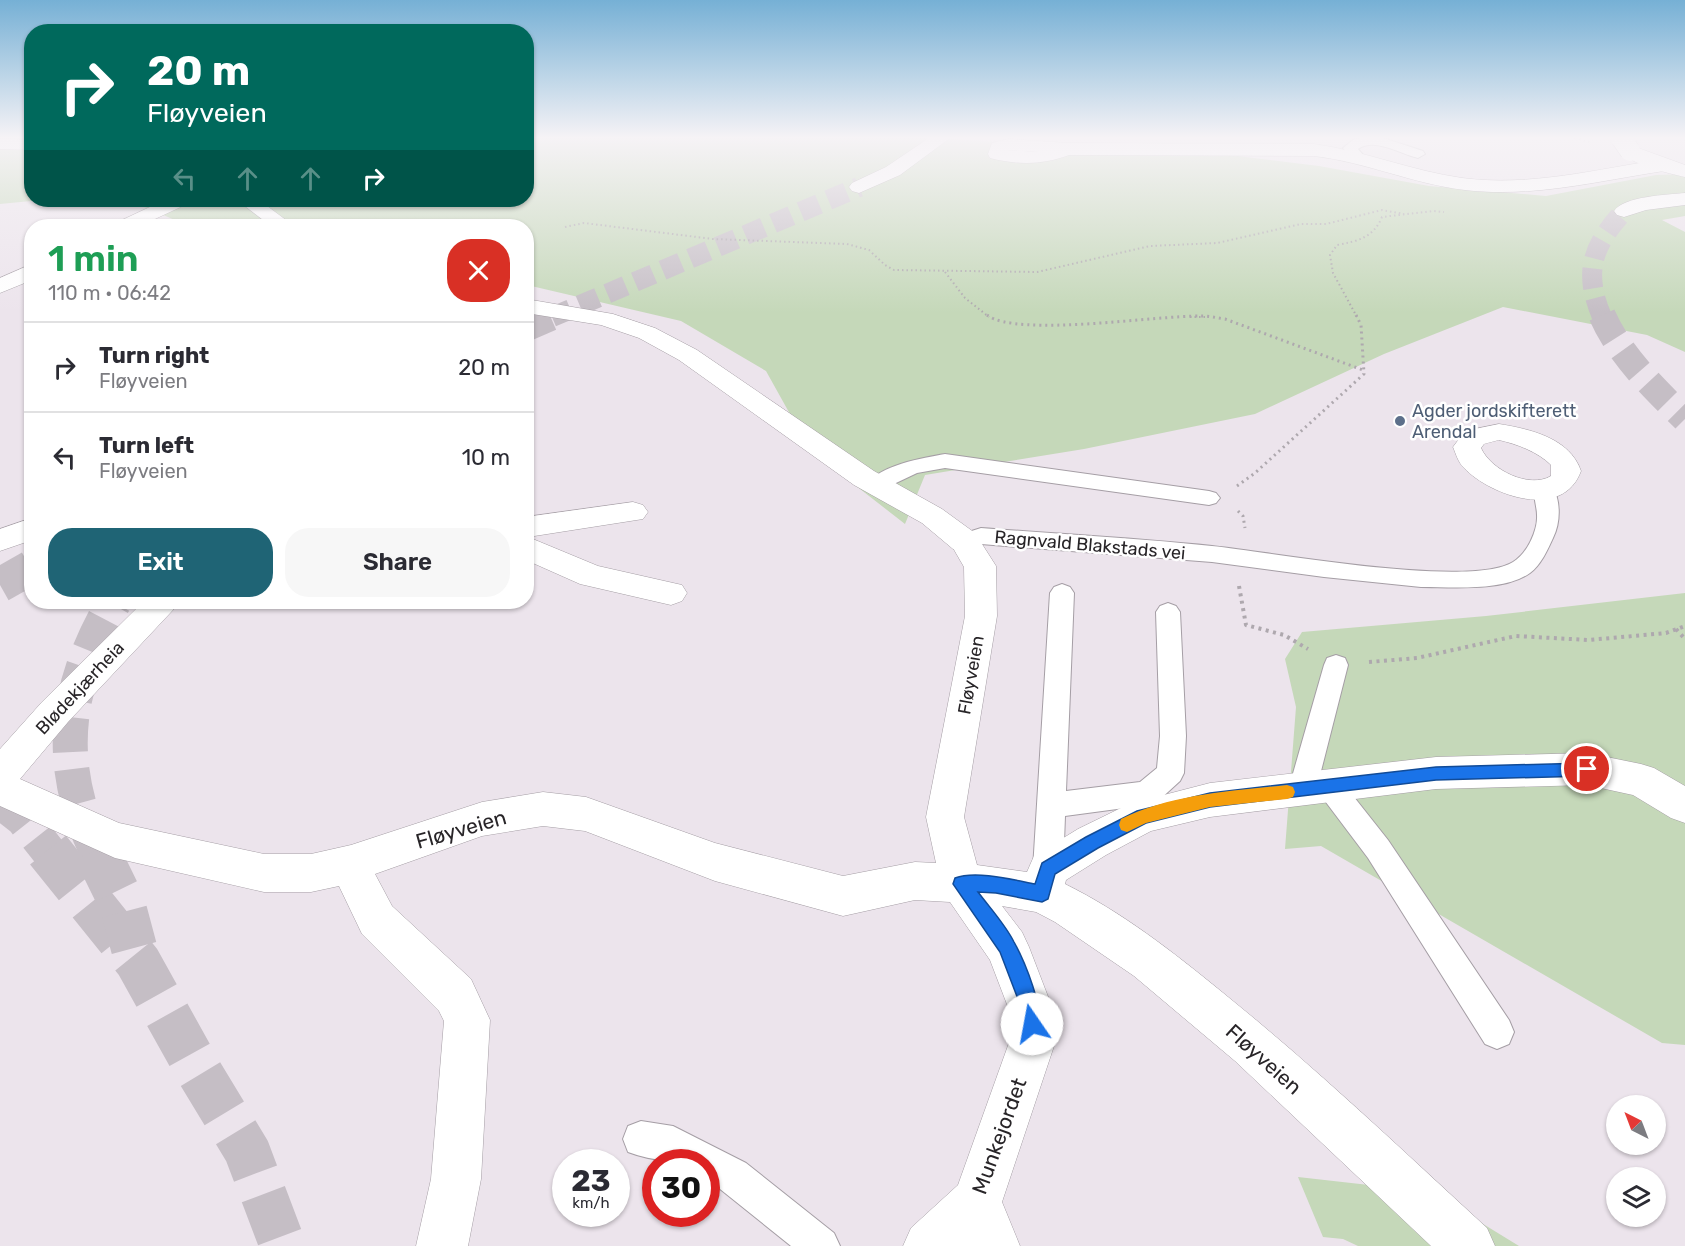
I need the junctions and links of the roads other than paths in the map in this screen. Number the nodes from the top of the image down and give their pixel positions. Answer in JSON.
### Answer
{"nodes":[{"id":1,"x":1685,"y":200,"type":"edge"},
{"id":2,"x":165,"y":207,"type":"edge"},
{"id":3,"x":257,"y":207,"type":"edge"},
{"id":4,"x":1624,"y":211,"type":"tunnel mouth"},
{"id":5,"x":140,"y":219,"type":"edge"},
{"id":6,"x":274,"y":219,"type":"edge"},
{"id":7,"x":24,"y":275,"type":"edge"},
{"id":8,"x":0,"y":286,"type":"edge"},
{"id":9,"x":534,"y":307,"type":"tunnel mouth"},
{"id":10,"x":877,"y":485,"type":"junction"},
{"id":11,"x":1544,"y":489,"type":"dead end"},
{"id":12,"x":1209,"y":498,"type":"dead end"},
{"id":13,"x":633,"y":512,"type":"dead end"},
{"id":14,"x":534,"y":526,"type":"edge"},
{"id":15,"x":24,"y":531,"type":"edge"},
{"id":16,"x":0,"y":540,"type":"edge"},
{"id":17,"x":964,"y":540,"type":"junction"},
{"id":18,"x":534,"y":551,"type":"edge"},
{"id":19,"x":671,"y":593,"type":"dead end"},
{"id":20,"x":1062,"y":593,"type":"dead end"},
{"id":21,"x":155,"y":609,"type":"edge"},
{"id":22,"x":1168,"y":612,"type":"dead end"},
{"id":23,"x":1336,"y":665,"type":"road end"},
{"id":24,"x":0,"y":776,"type":"edge"},
{"id":25,"x":0,"y":788,"type":"edge"},
{"id":26,"x":1315,"y":789,"type":"junction"},
{"id":27,"x":1051,"y":805,"type":"junction"},
{"id":28,"x":1685,"y":806,"type":"edge"},
{"id":29,"x":351,"y":864,"type":"junction"},
{"id":30,"x":1045,"y":881,"type":"junction"},
{"id":31,"x":961,"y":884,"type":"junction"},
{"id":32,"x":1497,"y":1032,"type":"dead end"},
{"id":33,"x":641,"y":1139,"type":"dead end"},
{"id":34,"x":985,"y":1224,"type":"edge"},
{"id":35,"x":442,"y":1246,"type":"edge"},
{"id":36,"x":821,"y":1246,"type":"edge"},
{"id":37,"x":929,"y":1246,"type":"edge"},
{"id":38,"x":1469,"y":1246,"type":"edge"}],
"edges":[{"from":1,"to":4,"type":"street"},
{"from":2,"to":5,"type":"street"},
{"from":3,"to":6,"type":"street"},
{"from":7,"to":8,"type":"street"},
{"from":9,"to":10,"type":"street"},
{"from":10,"to":12,"type":"lane"},
{"from":10,"to":17,"type":"street"},
{"from":11,"to":17,"type":"lane","name":"Ragnvald Blakstads vei"},
{"from":13,"to":14,"type":"street"},
{"from":15,"to":16,"type":"street"},
{"from":17,"to":31,"type":"street","name":"Fløyveien"},
{"from":18,"to":19,"type":"street"},
{"from":20,"to":27,"type":"lane"},
{"from":21,"to":24,"type":"street","name":"Blødekjærheia"},
{"from":22,"to":27,"type":"lane"},
{"from":23,"to":26,"type":"lane"},
{"from":25,"to":29,"type":"street","name":"Fløyveien"},
{"from":26,"to":28,"type":"street"},
{"from":26,"to":30,"type":"street"},
{"from":26,"to":32,"type":"lane"},
{"from":27,"to":30,"type":"lane"},
{"from":29,"to":31,"type":"street","name":"Fløyveien"},
{"from":29,"to":35,"type":"street"},
{"from":30,"to":31,"type":"street","name":"Fløyveien"},
{"from":30,"to":38,"type":"street","name":"Fløyveien"},
{"from":31,"to":34,"type":"street","name":"Munkejordet"},
{"from":33,"to":36,"type":"lane"},
{"from":34,"to":37,"type":"street","name":"Munkejordet"}]}
